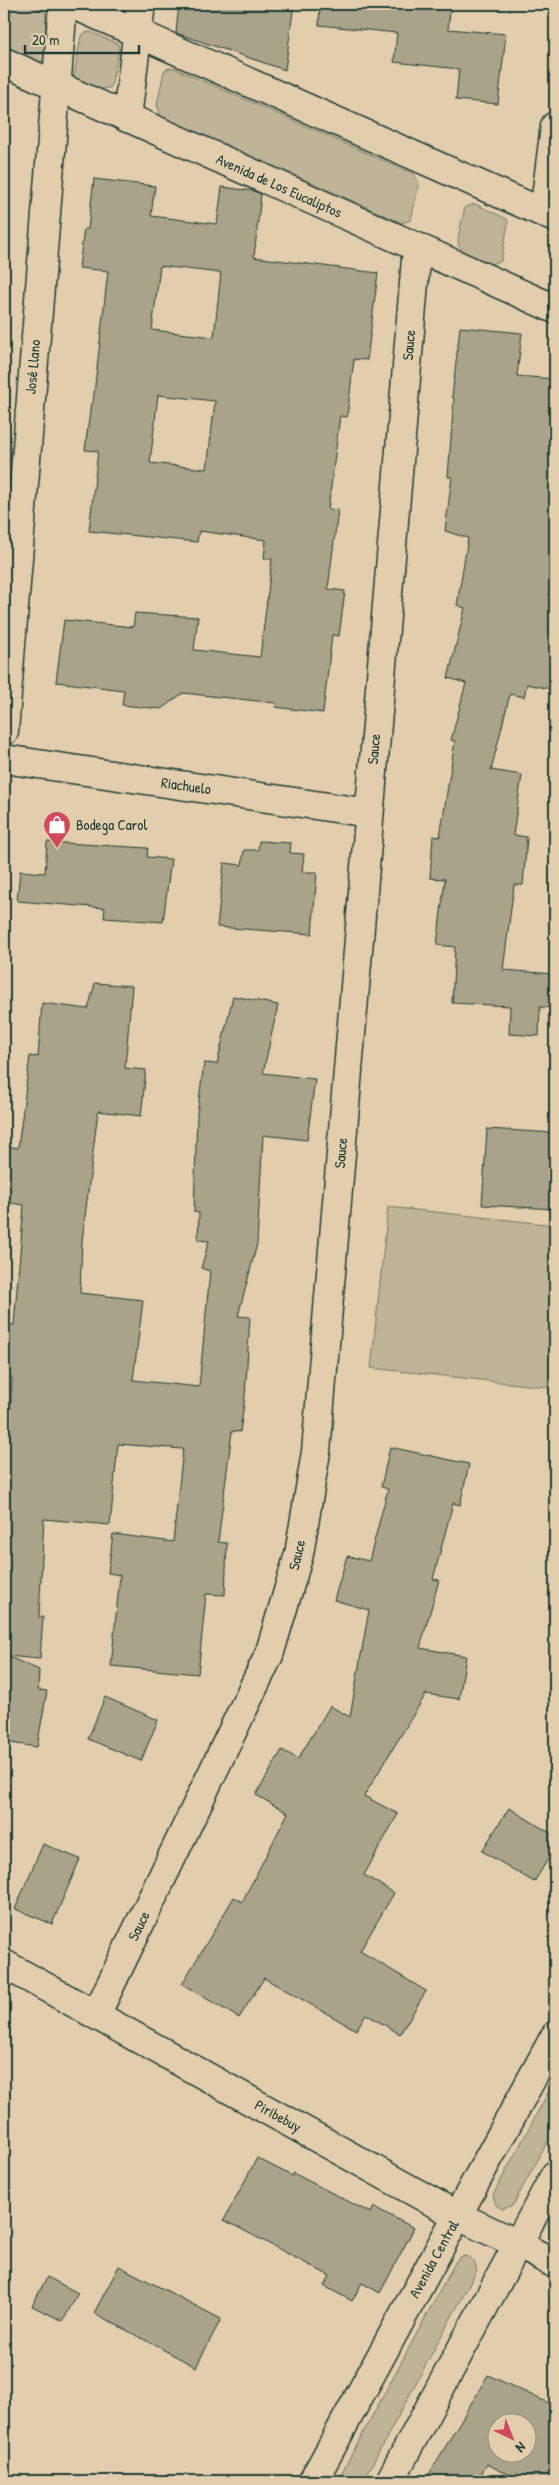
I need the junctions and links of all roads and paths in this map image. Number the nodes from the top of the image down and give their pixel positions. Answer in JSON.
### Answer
{"nodes":[{"id":1,"x":63,"y":4,"type":"edge"},
{"id":2,"x":72,"y":4,"type":"edge"},
{"id":3,"x":141,"y":4,"type":"edge"},
{"id":4,"x":137,"y":33,"type":"junction"},
{"id":5,"x":4,"y":62,"type":"edge"},
{"id":6,"x":55,"y":85,"type":"junction"},
{"id":7,"x":127,"y":118,"type":"junction"},
{"id":8,"x":555,"y":126,"type":"edge"},
{"id":9,"x":549,"y":215,"type":"edge"},
{"id":10,"x":417,"y":247,"type":"junction"},
{"id":11,"x":555,"y":309,"type":"edge"},
{"id":12,"x":4,"y":731,"type":"edge"},
{"id":13,"x":4,"y":759,"type":"edge"},
{"id":14,"x":369,"y":813,"type":"junction"},
{"id":15,"x":4,"y":1964,"type":"edge"},
{"id":16,"x":96,"y":2015,"type":"junction"},
{"id":17,"x":555,"y":2036,"type":"edge"},
{"id":18,"x":555,"y":2175,"type":"edge"},
{"id":19,"x":458,"y":2216,"type":"junction"},
{"id":20,"x":518,"y":2244,"type":"junction"},
{"id":21,"x":555,"y":2264,"type":"edge"},
{"id":22,"x":313,"y":2481,"type":"edge"},
{"id":23,"x":390,"y":2481,"type":"edge"}],
"edges":[{"from":1,"to":6,"type":"street","name":"José Llano"},
{"from":2,"to":4,"type":"street"},
{"from":3,"to":4,"type":"street"},
{"from":4,"to":7,"type":"street"},
{"from":4,"to":9,"type":"street"},
{"from":5,"to":6,"type":"street","name":"Avenida de Los Eucaliptos"},
{"from":6,"to":7,"type":"street","name":"Avenida de Los Eucaliptos"},
{"from":6,"to":12,"type":"street","name":"José Llano"},
{"from":7,"to":10,"type":"street","name":"Avenida de Los Eucaliptos"},
{"from":8,"to":9,"type":"street"},
{"from":10,"to":11,"type":"street","name":"Avenida de Los Eucaliptos"},
{"from":10,"to":14,"type":"street","name":"Sauce"},
{"from":13,"to":14,"type":"street","name":"Riachuelo"},
{"from":14,"to":16,"type":"street","name":"Sauce"},
{"from":15,"to":16,"type":"street","name":"Piribebuy"},
{"from":16,"to":19,"type":"street","name":"Piribebuy"},
{"from":17,"to":19,"type":"street","name":"Avenida Central"},
{"from":18,"to":20,"type":"street"},
{"from":19,"to":20,"type":"street","name":"Piribebuy"},
{"from":19,"to":22,"type":"street","name":"Avenida Central"},
{"from":20,"to":21,"type":"street","name":"Piribebuy"},
{"from":20,"to":23,"type":"street"}]}
